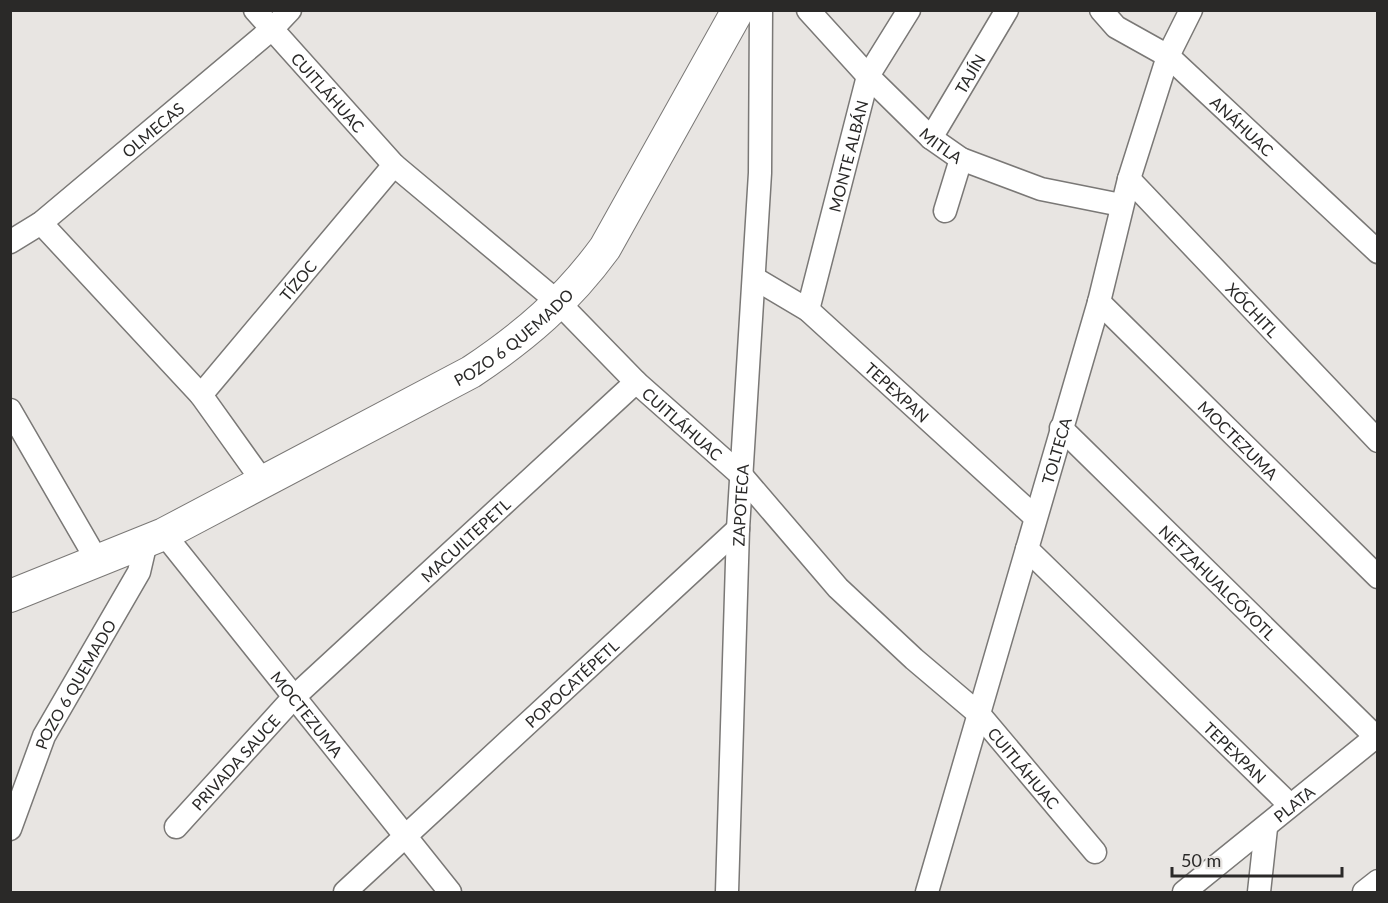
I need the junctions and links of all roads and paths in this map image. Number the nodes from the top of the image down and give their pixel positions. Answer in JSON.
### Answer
{"nodes":[{"id":1,"x":255,"y":10,"type":"edge"},
{"id":2,"x":290,"y":10,"type":"edge"},
{"id":3,"x":738,"y":10,"type":"edge"},
{"id":4,"x":761,"y":10,"type":"edge"},
{"id":5,"x":808,"y":10,"type":"edge"},
{"id":6,"x":909,"y":10,"type":"edge"},
{"id":7,"x":1006,"y":10,"type":"edge"},
{"id":8,"x":1101,"y":10,"type":"edge"},
{"id":9,"x":1191,"y":10,"type":"edge"},
{"id":10,"x":273,"y":28,"type":"junction"},
{"id":11,"x":1168,"y":56,"type":"junction"},
{"id":12,"x":868,"y":76,"type":"junction"},
{"id":13,"x":931,"y":138,"type":"junction"},
{"id":14,"x":961,"y":159,"type":"junction"},
{"id":15,"x":394,"y":165,"type":"junction"},
{"id":16,"x":1129,"y":179,"type":"junction"},
{"id":17,"x":1122,"y":205,"type":"junction"},
{"id":18,"x":945,"y":211,"type":"dead end"},
{"id":19,"x":41,"y":224,"type":"junction"},
{"id":20,"x":10,"y":242,"type":"edge"},
{"id":21,"x":1377,"y":252,"type":"edge"},
{"id":22,"x":754,"y":278,"type":"junction"},
{"id":23,"x":1100,"y":302,"type":"junction"},
{"id":24,"x":559,"y":303,"type":"junction"},
{"id":25,"x":808,"y":310,"type":"junction"},
{"id":26,"x":636,"y":382,"type":"junction"},
{"id":27,"x":201,"y":395,"type":"junction"},
{"id":28,"x":10,"y":410,"type":"edge"},
{"id":29,"x":1061,"y":428,"type":"junction"},
{"id":30,"x":1377,"y":441,"type":"edge"},
{"id":31,"x":741,"y":475,"type":"junction"},
{"id":32,"x":264,"y":483,"type":"junction"},
{"id":33,"x":1035,"y":517,"type":"junction"},
{"id":34,"x":738,"y":529,"type":"junction"},
{"id":35,"x":155,"y":538,"type":"junction"},
{"id":36,"x":1027,"y":549,"type":"junction"},
{"id":37,"x":98,"y":562,"type":"junction"},
{"id":38,"x":1377,"y":577,"type":"edge"},
{"id":39,"x":10,"y":597,"type":"edge"},
{"id":40,"x":294,"y":697,"type":"junction"},
{"id":41,"x":979,"y":714,"type":"junction"},
{"id":42,"x":1377,"y":737,"type":"edge"},
{"id":43,"x":1290,"y":805,"type":"junction"},
{"id":44,"x":176,"y":827,"type":"dead end"},
{"id":45,"x":1266,"y":828,"type":"junction"},
{"id":46,"x":10,"y":830,"type":"edge"},
{"id":47,"x":404,"y":836,"type":"junction"},
{"id":48,"x":1095,"y":852,"type":"dead end"},
{"id":49,"x":345,"y":892,"type":"edge"},
{"id":50,"x":450,"y":892,"type":"edge"},
{"id":51,"x":726,"y":892,"type":"edge"},
{"id":52,"x":927,"y":892,"type":"edge"},
{"id":53,"x":1184,"y":892,"type":"edge"},
{"id":54,"x":1259,"y":892,"type":"edge"}],
"edges":[{"from":1,"to":10,"type":"street","name":"CUITLÁHUAC"},
{"from":2,"to":10,"type":"street","name":"OLMECAS"},
{"from":3,"to":24,"type":"main road","name":"POZO 6 QUEMADO"},
{"from":4,"to":22,"type":"street","name":"ZAPOTECA"},
{"from":5,"to":12,"type":"street","name":"MITLA"},
{"from":6,"to":12,"type":"street","name":"MONTE ALBÁN"},
{"from":7,"to":13,"type":"street","name":"TAJÍN"},
{"from":8,"to":11,"type":"street","name":"ANÁHUAC"},
{"from":9,"to":11,"type":"street","name":"TOLTECA"},
{"from":10,"to":15,"type":"street","name":"CUITLÁHUAC"},
{"from":10,"to":19,"type":"street","name":"OLMECAS"},
{"from":11,"to":16,"type":"street","name":"TOLTECA"},
{"from":11,"to":21,"type":"street","name":"ANÁHUAC"},
{"from":12,"to":13,"type":"street","name":"MITLA"},
{"from":12,"to":25,"type":"street","name":"MONTE ALBÁN"},
{"from":13,"to":14,"type":"street","name":"MITLA"},
{"from":14,"to":17,"type":"street","name":"MITLA"},
{"from":14,"to":18,"type":"street"},
{"from":15,"to":24,"type":"street","name":"CUITLÁHUAC"},
{"from":15,"to":27,"type":"street","name":"TÍZOC"},
{"from":16,"to":17,"type":"street","name":"TOLTECA"},
{"from":16,"to":30,"type":"street","name":"XÓCHITL"},
{"from":17,"to":23,"type":"street","name":"TOLTECA"},
{"from":19,"to":20,"type":"street","name":"OLMECAS"},
{"from":19,"to":27,"type":"street"},
{"from":22,"to":25,"type":"street","name":"TEPEXPAN"},
{"from":22,"to":31,"type":"street","name":"ZAPOTECA"},
{"from":23,"to":29,"type":"street","name":"TOLTECA"},
{"from":23,"to":38,"type":"street","name":"MOCTEZUMA"},
{"from":24,"to":26,"type":"street","name":"CUITLÁHUAC"},
{"from":24,"to":32,"type":"main road","name":"POZO 6 QUEMADO"},
{"from":25,"to":33,"type":"street","name":"TEPEXPAN"},
{"from":26,"to":31,"type":"street","name":"CUITLÁHUAC"},
{"from":26,"to":40,"type":"street","name":"MACUILTEPETL"},
{"from":27,"to":32,"type":"street"},
{"from":28,"to":37,"type":"street"},
{"from":29,"to":33,"type":"street","name":"TOLTECA"},
{"from":29,"to":42,"type":"street","name":"NETZAHUALCÓYOTL"},
{"from":31,"to":34,"type":"street","name":"ZAPOTECA"},
{"from":31,"to":41,"type":"street","name":"CUITLÁHUAC"},
{"from":32,"to":35,"type":"main road","name":"POZO 6 QUEMADO"},
{"from":33,"to":36,"type":"street","name":"TOLTECA"},
{"from":34,"to":47,"type":"street","name":"POPOCATÉPETL"},
{"from":34,"to":51,"type":"street","name":"ZAPOTECA"},
{"from":35,"to":37,"type":"main road"},
{"from":35,"to":40,"type":"street","name":"MOCTEZUMA"},
{"from":35,"to":46,"type":"street","name":"POZO 6 QUEMADO"},
{"from":36,"to":41,"type":"street","name":"TOLTECA"},
{"from":36,"to":43,"type":"street","name":"TEPEXPAN"},
{"from":37,"to":39,"type":"main road"},
{"from":40,"to":44,"type":"street","name":"PRIVADA SAUCE"},
{"from":40,"to":47,"type":"street","name":"MOCTEZUMA"},
{"from":41,"to":48,"type":"street","name":"CUITLÁHUAC"},
{"from":41,"to":52,"type":"street","name":"TOLTECA"},
{"from":42,"to":43,"type":"street","name":"PLATA"},
{"from":43,"to":45,"type":"street","name":"PLATA"},
{"from":45,"to":53,"type":"street","name":"PLATA"},
{"from":45,"to":54,"type":"street"},
{"from":47,"to":49,"type":"street"},
{"from":47,"to":50,"type":"street","name":"MOCTEZUMA"}]}
